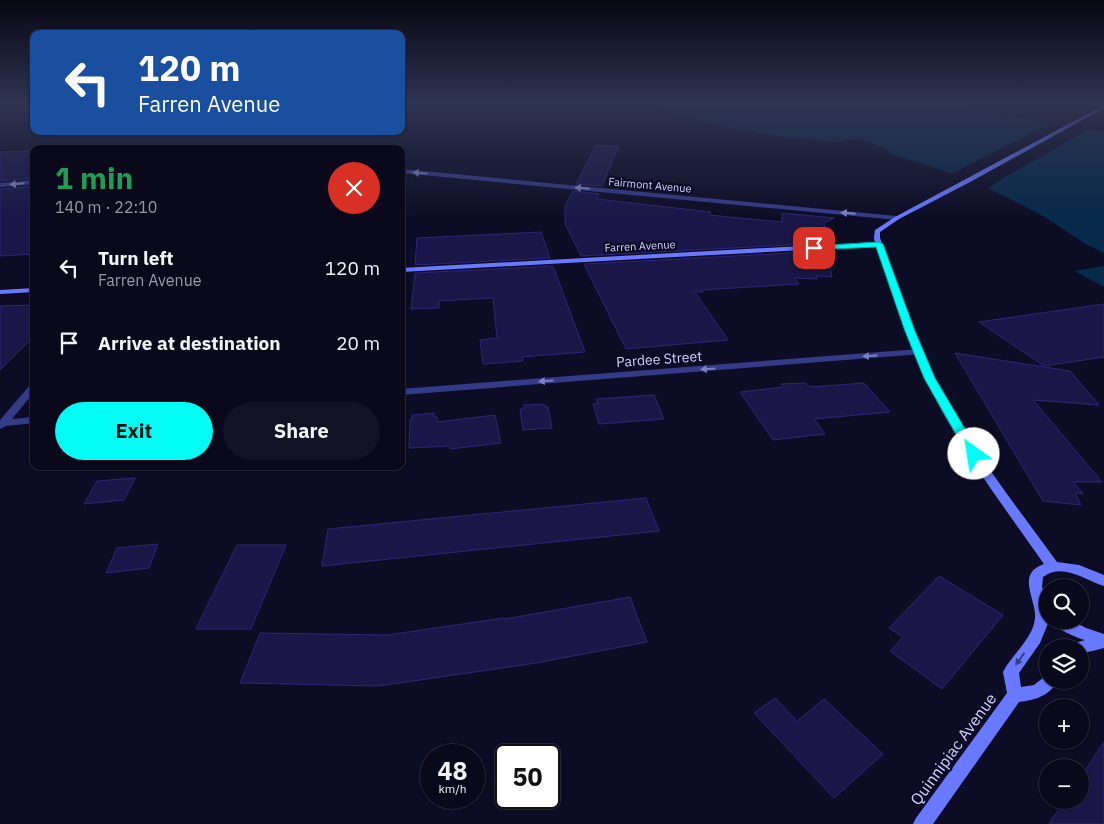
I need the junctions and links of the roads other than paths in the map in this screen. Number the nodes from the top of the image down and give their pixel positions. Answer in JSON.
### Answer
{"nodes":[{"id":1,"x":1043,"y":140,"type":"edge"},
{"id":2,"x":405,"y":171,"type":"edge"},
{"id":3,"x":30,"y":182,"type":"edge"},
{"id":4,"x":0,"y":185,"type":"edge"},
{"id":5,"x":897,"y":218,"type":"junction"},
{"id":6,"x":879,"y":244,"type":"junction"},
{"id":7,"x":405,"y":270,"type":"edge"},
{"id":8,"x":30,"y":290,"type":"edge"},
{"id":9,"x":0,"y":292,"type":"edge"},
{"id":10,"x":918,"y":352,"type":"junction"},
{"id":11,"x":30,"y":391,"type":"edge"},
{"id":12,"x":405,"y":392,"type":"edge"},
{"id":13,"x":30,"y":420,"type":"edge"},
{"id":14,"x":1,"y":424,"type":"edge"},
{"id":15,"x":1053,"y":567,"type":"junction"},
{"id":16,"x":1102,"y":579,"type":"edge"},
{"id":17,"x":1039,"y":598,"type":"edge"},
{"id":18,"x":1040,"y":629,"type":"edge"},
{"id":19,"x":1075,"y":629,"type":"edge"},
{"id":20,"x":1104,"y":641,"type":"edge"},
{"id":21,"x":1089,"y":645,"type":"edge"},
{"id":22,"x":1043,"y":689,"type":"edge"},
{"id":23,"x":1015,"y":695,"type":"junction"},
{"id":24,"x":922,"y":824,"type":"edge"}],
"edges":[{"from":1,"to":5,"type":"main road"},
{"from":5,"to":2,"type":"street","name":"Fairmont Avenue","one_way":true},
{"from":3,"to":4,"type":"street","one_way":true},
{"from":5,"to":6,"type":"main road"},
{"from":6,"to":7,"type":"main road","name":"Farren Avenue"},
{"from":6,"to":10,"type":"main road"},
{"from":8,"to":9,"type":"main road"},
{"from":10,"to":12,"type":"street","name":"Pardee Street","one_way":true},
{"from":10,"to":15,"type":"main road"},
{"from":11,"to":14,"type":"street"},
{"from":13,"to":14,"type":"street"},
{"from":15,"to":16,"type":"main road"},
{"from":15,"to":17,"type":"main road","name":"Quinnipiac Avenue"},
{"from":18,"to":23,"type":"main road","name":"Quinnipiac Avenue","one_way":true},
{"from":19,"to":20,"type":"main road"},
{"from":20,"to":21,"type":"main road"},
{"from":22,"to":23,"type":"main road","name":"Quinnipiac Avenue"},
{"from":23,"to":24,"type":"main road","name":"Quinnipiac Avenue"}]}
